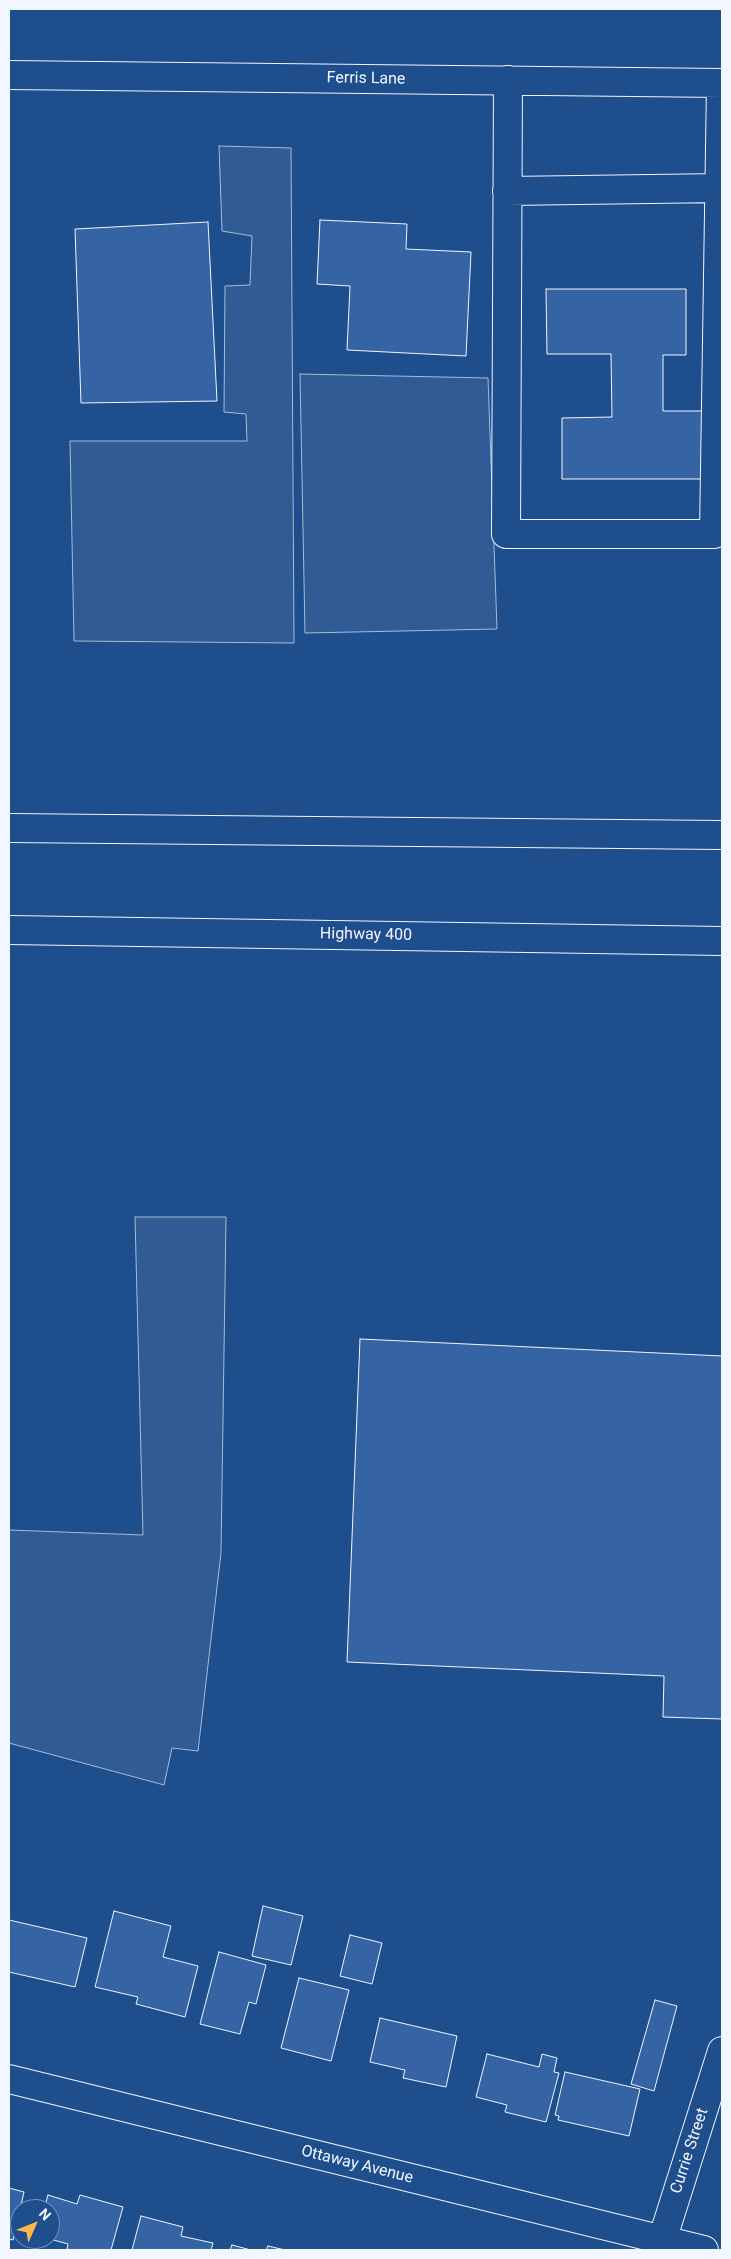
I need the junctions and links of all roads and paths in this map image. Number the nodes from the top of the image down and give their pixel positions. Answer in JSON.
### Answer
{"nodes":[{"id":1,"x":9,"y":76,"type":"edge"},
{"id":2,"x":508,"y":80,"type":"junction"},
{"id":3,"x":722,"y":83,"type":"edge"},
{"id":4,"x":721,"y":188,"type":"edge"},
{"id":5,"x":507,"y":191,"type":"junction"},
{"id":6,"x":719,"y":459,"type":"edge"},
{"id":7,"x":9,"y":828,"type":"edge"},
{"id":8,"x":722,"y":836,"type":"edge"},
{"id":9,"x":9,"y":930,"type":"edge"},
{"id":10,"x":722,"y":941,"type":"edge"},
{"id":11,"x":722,"y":2051,"type":"edge"},
{"id":12,"x":9,"y":2078,"type":"edge"},
{"id":13,"x":660,"y":2245,"type":"edge"},
{"id":14,"x":704,"y":2250,"type":"edge"}],
"edges":[{"from":1,"to":2,"type":"main road","name":"Ferris Lane"},
{"from":2,"to":3,"type":"main road","name":"Ferris Lane"},
{"from":2,"to":5,"type":"main road"},
{"from":3,"to":4,"type":"main road"},
{"from":4,"to":5,"type":"main road"},
{"from":4,"to":6,"type":"main road"},
{"from":5,"to":6,"type":"main road"},
{"from":7,"to":8,"type":"main road"},
{"from":9,"to":10,"type":"main road","name":"Highway 400"},
{"from":11,"to":13,"type":"main road","name":"Currie Street"},
{"from":12,"to":13,"type":"main road","name":"Ottaway Avenue"},
{"from":13,"to":14,"type":"main road","name":"Ottaway Avenue"}]}
